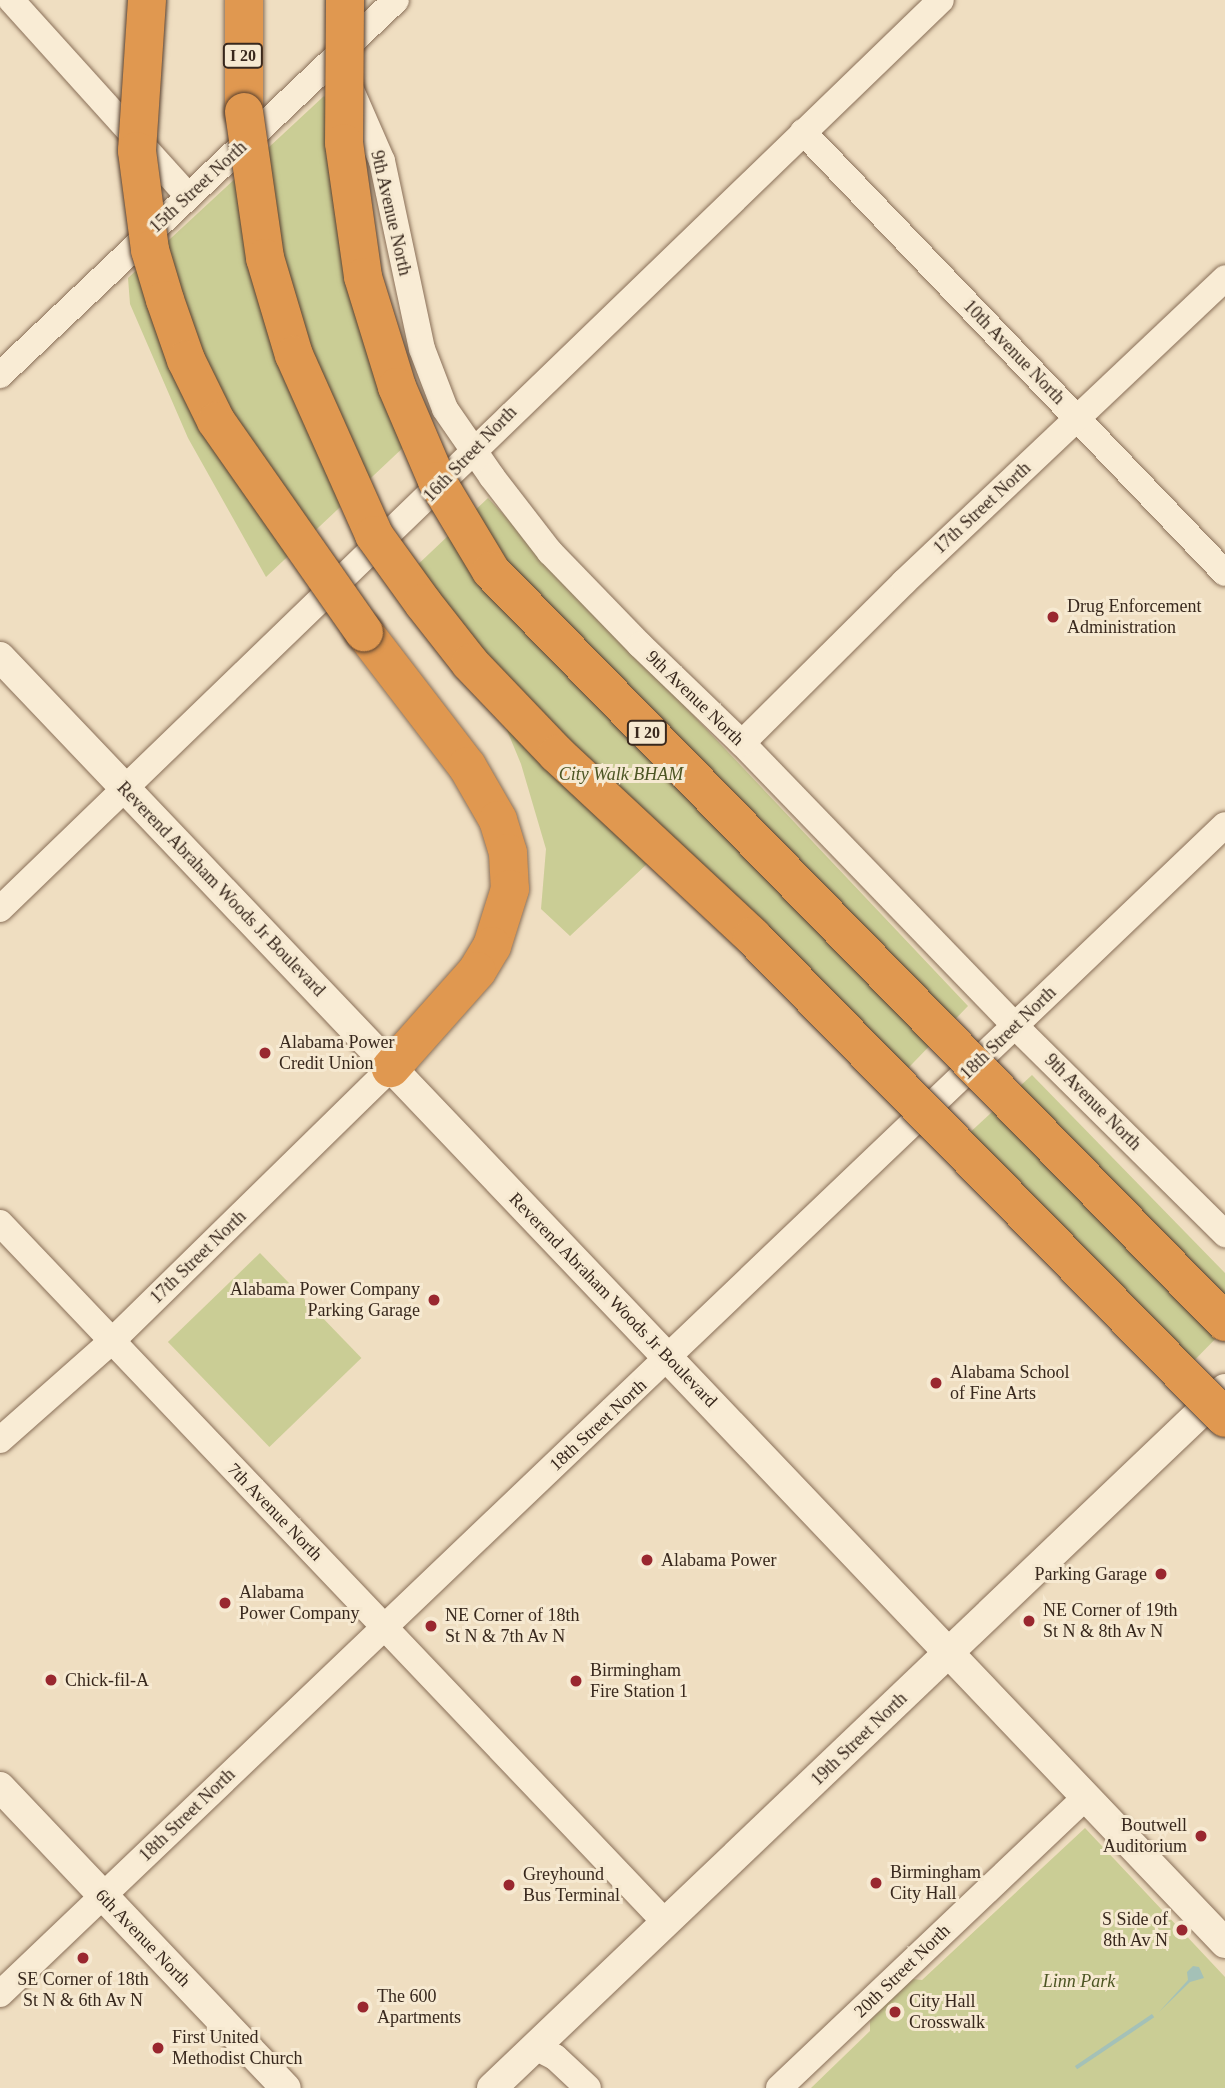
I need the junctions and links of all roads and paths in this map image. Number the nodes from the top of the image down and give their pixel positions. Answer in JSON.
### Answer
{"nodes":[{"id":1,"x":11,"y":0,"type":"edge"},
{"id":2,"x":147,"y":0,"type":"edge"},
{"id":3,"x":244,"y":0,"type":"edge"},
{"id":4,"x":345,"y":0,"type":"edge"},
{"id":5,"x":396,"y":0,"type":"edge"},
{"id":6,"x":941,"y":0,"type":"edge"},
{"id":7,"x":334,"y":59,"type":"junction"},
{"id":8,"x":803,"y":132,"type":"junction"},
{"id":9,"x":188,"y":196,"type":"junction"},
{"id":10,"x":1225,"y":278,"type":"edge"},
{"id":11,"x":0,"y":375,"type":"edge"},
{"id":12,"x":1077,"y":419,"type":"junction"},
{"id":13,"x":475,"y":453,"type":"junction"},
{"id":14,"x":1225,"y":573,"type":"edge"},
{"id":15,"x":0,"y":657,"type":"edge"},
{"id":16,"x":742,"y":743,"type":"junction"},
{"id":17,"x":125,"y":788,"type":"junction"},
{"id":18,"x":1225,"y":825,"type":"edge"},
{"id":19,"x":0,"y":909,"type":"edge"},
{"id":20,"x":1015,"y":1026,"type":"junction"},
{"id":21,"x":391,"y":1068,"type":"junction"},
{"id":22,"x":0,"y":1223,"type":"edge"},
{"id":23,"x":1225,"y":1234,"type":"edge"},
{"id":24,"x":1225,"y":1322,"type":"edge"},
{"id":25,"x":112,"y":1341,"type":"junction"},
{"id":26,"x":668,"y":1359,"type":"junction"},
{"id":27,"x":1225,"y":1389,"type":"edge"},
{"id":28,"x":1225,"y":1418,"type":"edge"},
{"id":29,"x":0,"y":1440,"type":"edge"},
{"id":30,"x":385,"y":1628,"type":"junction"},
{"id":31,"x":949,"y":1653,"type":"junction"},
{"id":32,"x":0,"y":1787,"type":"edge"},
{"id":33,"x":1086,"y":1797,"type":"junction"},
{"id":34,"x":103,"y":1897,"type":"junction"},
{"id":35,"x":666,"y":1923,"type":"junction"},
{"id":36,"x":1225,"y":1943,"type":"edge"},
{"id":37,"x":0,"y":1994,"type":"edge"},
{"id":38,"x":535,"y":2047,"type":"junction"},
{"id":39,"x":286,"y":2088,"type":"edge"},
{"id":40,"x":492,"y":2088,"type":"edge"},
{"id":41,"x":588,"y":2088,"type":"edge"},
{"id":42,"x":779,"y":2088,"type":"edge"}],
"edges":[{"from":1,"to":9,"type":"street"},
{"from":2,"to":21,"type":"highway","bridge":true},
{"from":3,"to":28,"type":"highway","number":"I 20","bridge":true},
{"from":4,"to":24,"type":"highway","number":"I 20","bridge":true},
{"from":5,"to":7,"type":"street","name":"15th Street North"},
{"from":6,"to":8,"type":"street","name":"16th Street North"},
{"from":7,"to":9,"type":"street","name":"15th Street North"},
{"from":7,"to":13,"type":"street","name":"9th Avenue North"},
{"from":8,"to":12,"type":"street","name":"10th Avenue North"},
{"from":8,"to":13,"type":"street","name":"16th Street North"},
{"from":9,"to":11,"type":"street","name":"15th Street North"},
{"from":10,"to":12,"type":"street","name":"17th Street North"},
{"from":12,"to":14,"type":"street","name":"10th Avenue North"},
{"from":12,"to":16,"type":"street","name":"17th Street North"},
{"from":13,"to":16,"type":"street","name":"9th Avenue North"},
{"from":13,"to":17,"type":"street","name":"16th Street North"},
{"from":15,"to":17,"type":"main road","name":"Reverend Abraham Woods Jr Boulevard"},
{"from":16,"to":20,"type":"street","name":"9th Avenue North"},
{"from":17,"to":19,"type":"street","name":"16th Street North"},
{"from":17,"to":21,"type":"main road","name":"Reverend Abraham Woods Jr Boulevard"},
{"from":18,"to":20,"type":"street","name":"18th Street North"},
{"from":20,"to":23,"type":"street","name":"9th Avenue North"},
{"from":20,"to":26,"type":"street","name":"18th Street North"},
{"from":21,"to":25,"type":"street","name":"17th Street North"},
{"from":21,"to":26,"type":"main road","name":"Reverend Abraham Woods Jr Boulevard"},
{"from":22,"to":25,"type":"street","name":"7th Avenue North"},
{"from":25,"to":29,"type":"street","name":"17th Street North"},
{"from":25,"to":30,"type":"street","name":"7th Avenue North"},
{"from":26,"to":30,"type":"street","name":"18th Street North"},
{"from":26,"to":31,"type":"main road","name":"Reverend Abraham Woods Jr Boulevard"},
{"from":27,"to":31,"type":"main road","name":"19th Street North"},
{"from":30,"to":34,"type":"street","name":"18th Street North"},
{"from":30,"to":35,"type":"street","name":"7th Avenue North"},
{"from":31,"to":33,"type":"main road","name":"Reverend Abraham Woods Jr Boulevard"},
{"from":31,"to":35,"type":"main road","name":"19th Street North"},
{"from":32,"to":34,"type":"main road","name":"6th Avenue North"},
{"from":33,"to":36,"type":"main road","name":"Reverend Abraham Woods Jr Boulevard"},
{"from":33,"to":42,"type":"street","name":"20th Street North"},
{"from":34,"to":37,"type":"street","name":"18th Street North"},
{"from":34,"to":39,"type":"main road","name":"6th Avenue North"},
{"from":35,"to":38,"type":"main road","name":"19th Street North"},
{"from":38,"to":40,"type":"main road","name":"19th Street North"},
{"from":38,"to":41,"type":"street"}]}
